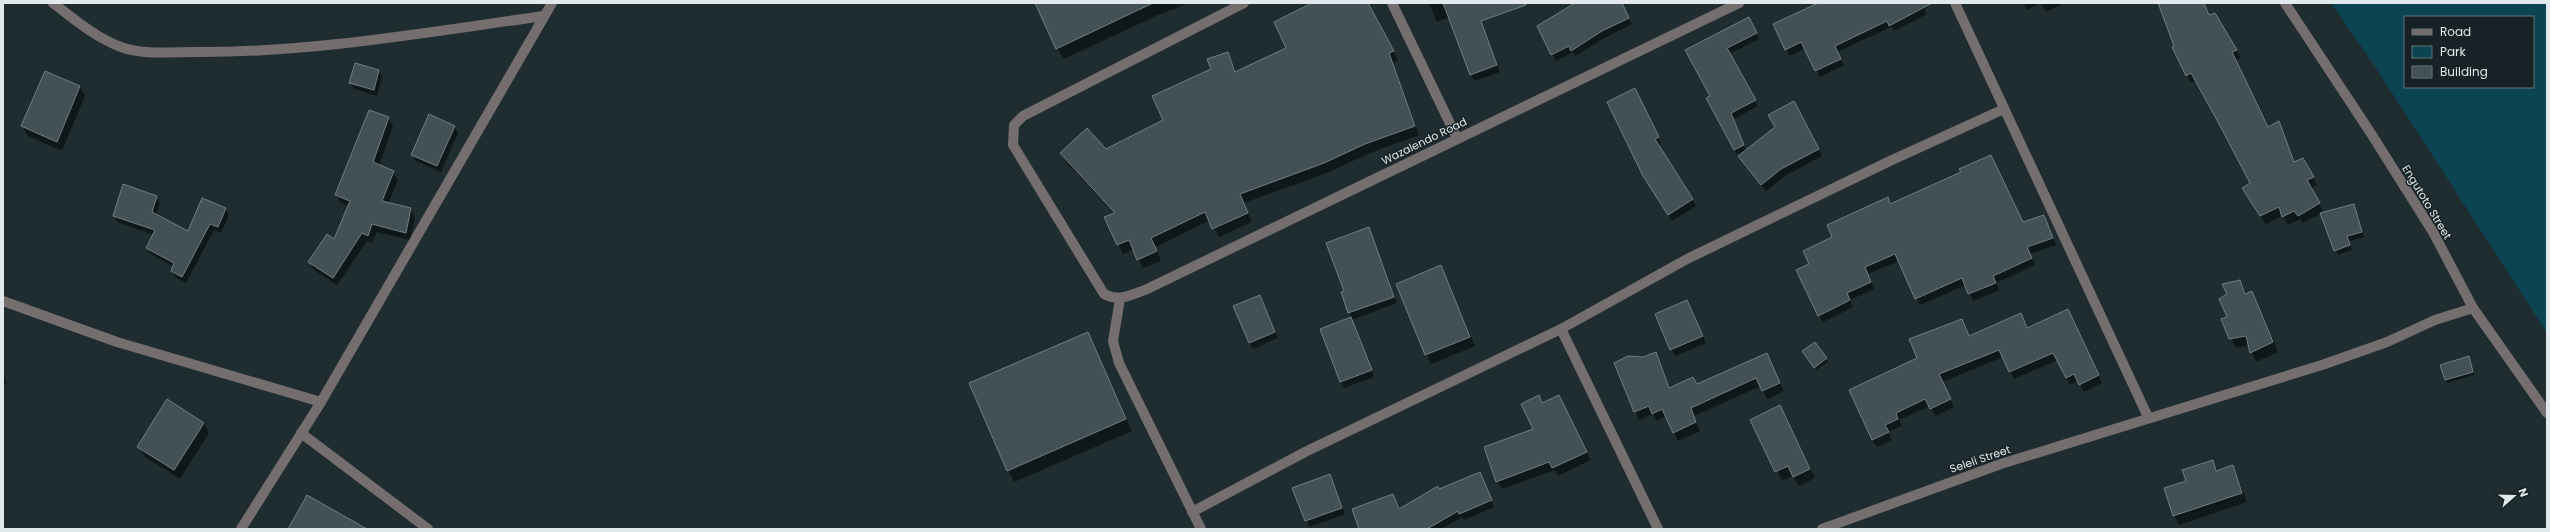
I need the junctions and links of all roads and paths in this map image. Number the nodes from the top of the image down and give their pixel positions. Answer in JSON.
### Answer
{"nodes":[{"id":1,"x":52,"y":3,"type":"edge"},
{"id":2,"x":552,"y":3,"type":"edge"},
{"id":3,"x":1244,"y":3,"type":"edge"},
{"id":4,"x":1392,"y":3,"type":"edge"},
{"id":5,"x":1739,"y":3,"type":"edge"},
{"id":6,"x":1955,"y":3,"type":"edge"},
{"id":7,"x":2285,"y":3,"type":"edge"},
{"id":8,"x":544,"y":16,"type":"junction"},
{"id":9,"x":2004,"y":109,"type":"junction"},
{"id":10,"x":1457,"y":138,"type":"junction"},
{"id":11,"x":1120,"y":299,"type":"junction"},
{"id":12,"x":3,"y":301,"type":"edge"},
{"id":13,"x":2473,"y":308,"type":"junction"},
{"id":14,"x":1561,"y":329,"type":"junction"},
{"id":15,"x":321,"y":402,"type":"junction"},
{"id":16,"x":2547,"y":413,"type":"edge"},
{"id":17,"x":2148,"y":417,"type":"junction"},
{"id":18,"x":301,"y":433,"type":"junction"},
{"id":19,"x":1192,"y":512,"type":"junction"},
{"id":20,"x":241,"y":529,"type":"edge"},
{"id":21,"x":428,"y":529,"type":"edge"},
{"id":22,"x":1201,"y":529,"type":"edge"},
{"id":23,"x":1658,"y":529,"type":"edge"},
{"id":24,"x":1822,"y":529,"type":"edge"}],
"edges":[{"from":1,"to":8,"type":"street"},
{"from":2,"to":8,"type":"street"},
{"from":3,"to":11,"type":"street"},
{"from":4,"to":10,"type":"street"},
{"from":5,"to":10,"type":"street","name":"Wazalendo Road"},
{"from":6,"to":9,"type":"street"},
{"from":7,"to":13,"type":"street","name":"Engutoto Street"},
{"from":8,"to":15,"type":"street"},
{"from":9,"to":14,"type":"street"},
{"from":9,"to":17,"type":"street"},
{"from":10,"to":11,"type":"street","name":"Wazalendo Road"},
{"from":11,"to":19,"type":"street"},
{"from":12,"to":15,"type":"street"},
{"from":13,"to":16,"type":"street","name":"Engutoto Street"},
{"from":13,"to":17,"type":"street","name":"Seleli Street"},
{"from":14,"to":19,"type":"street"},
{"from":14,"to":23,"type":"street"},
{"from":15,"to":18,"type":"street"},
{"from":17,"to":24,"type":"street","name":"Seleli Street"},
{"from":18,"to":20,"type":"street"},
{"from":18,"to":21,"type":"street"},
{"from":19,"to":22,"type":"street"}]}
